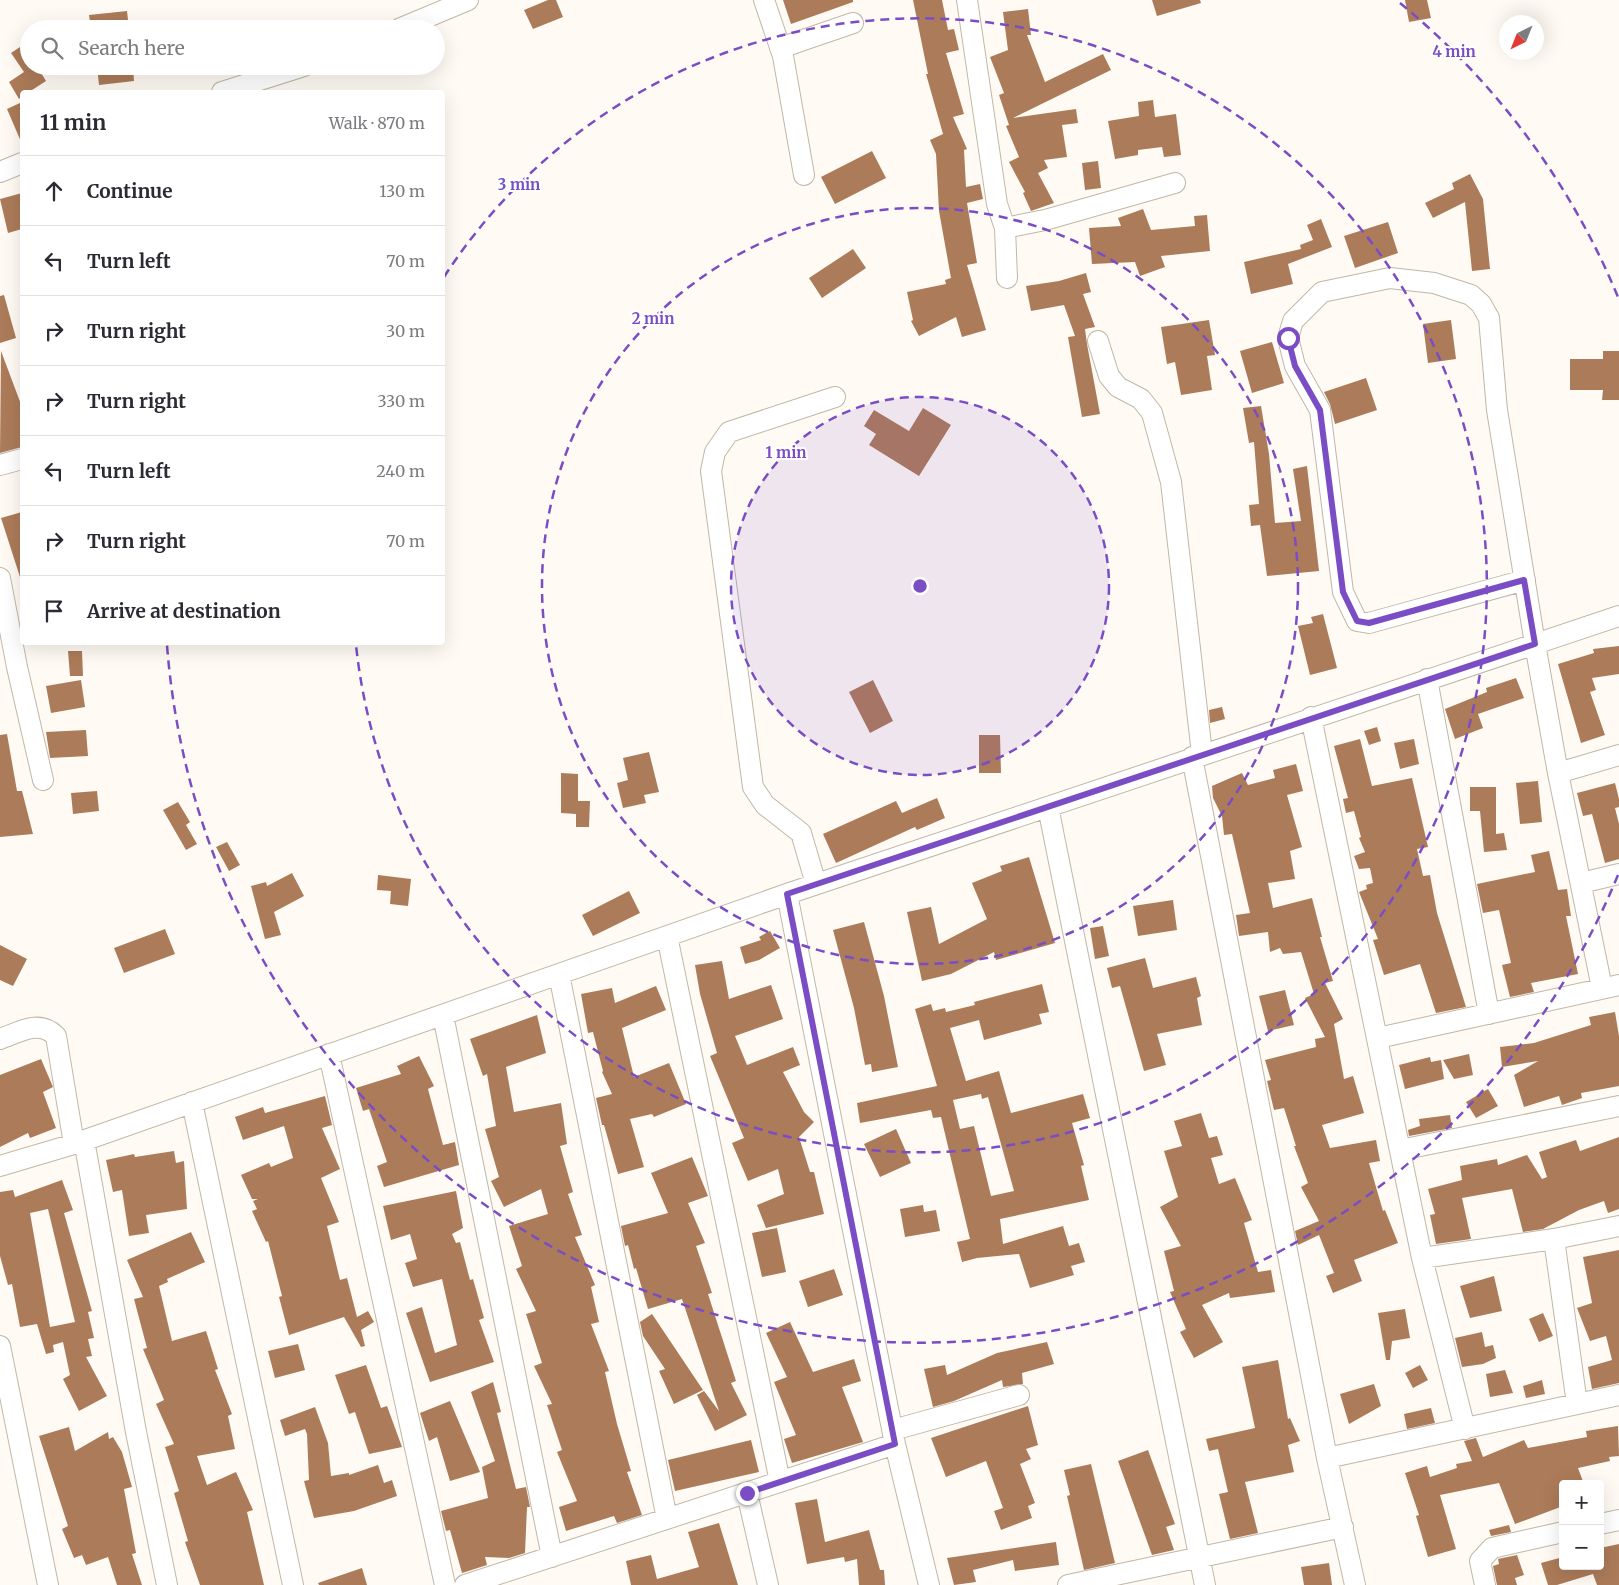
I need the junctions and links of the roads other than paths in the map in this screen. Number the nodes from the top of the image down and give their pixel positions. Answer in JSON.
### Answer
{"nodes":[{"id":1,"x":468,"y":0,"type":"edge"},
{"id":2,"x":764,"y":0,"type":"edge"},
{"id":3,"x":967,"y":0,"type":"edge"},
{"id":4,"x":420,"y":20,"type":"edge"},
{"id":5,"x":853,"y":23,"type":"dead end"},
{"id":6,"x":780,"y":48,"type":"junction"},
{"id":7,"x":276,"y":75,"type":"edge"},
{"id":8,"x":228,"y":90,"type":"edge"},
{"id":9,"x":20,"y":164,"type":"edge"},
{"id":10,"x":0,"y":172,"type":"edge"},
{"id":11,"x":804,"y":175,"type":"dead end"},
{"id":12,"x":1175,"y":183,"type":"dead end"},
{"id":13,"x":1005,"y":228,"type":"junction"},
{"id":14,"x":1007,"y":278,"type":"dead end"},
{"id":15,"x":1098,"y":341,"type":"dead end"},
{"id":16,"x":835,"y":397,"type":"dead end"},
{"id":17,"x":20,"y":460,"type":"edge"},
{"id":18,"x":0,"y":465,"type":"edge"},
{"id":19,"x":0,"y":578,"type":"edge"},
{"id":20,"x":1524,"y":580,"type":"junction"},
{"id":21,"x":1619,"y":616,"type":"edge"},
{"id":22,"x":1535,"y":644,"type":"junction"},
{"id":23,"x":1427,"y":679,"type":"junction"},
{"id":24,"x":1312,"y":717,"type":"junction"},
{"id":25,"x":1619,"y":755,"type":"edge"},
{"id":26,"x":1197,"y":756,"type":"junction"},
{"id":27,"x":1558,"y":773,"type":"junction"},
{"id":28,"x":43,"y":780,"type":"dead end"},
{"id":29,"x":1048,"y":807,"type":"junction"},
{"id":30,"x":1619,"y":874,"type":"edge"},
{"id":31,"x":1581,"y":883,"type":"junction"},
{"id":32,"x":816,"y":884,"type":"junction"},
{"id":33,"x":787,"y":894,"type":"junction"},
{"id":34,"x":667,"y":936,"type":"junction"},
{"id":35,"x":559,"y":974,"type":"junction"},
{"id":36,"x":1611,"y":987,"type":"edge"},
{"id":37,"x":443,"y":1014,"type":"junction"},
{"id":38,"x":1489,"y":1014,"type":"junction"},
{"id":39,"x":1378,"y":1038,"type":"junction"},
{"id":40,"x":0,"y":1039,"type":"edge"},
{"id":41,"x":329,"y":1054,"type":"junction"},
{"id":42,"x":192,"y":1102,"type":"junction"},
{"id":43,"x":1619,"y":1106,"type":"edge"},
{"id":44,"x":79,"y":1142,"type":"junction"},
{"id":45,"x":1400,"y":1150,"type":"junction"},
{"id":46,"x":0,"y":1166,"type":"edge"},
{"id":47,"x":1619,"y":1226,"type":"edge"},
{"id":48,"x":1554,"y":1239,"type":"junction"},
{"id":49,"x":1422,"y":1258,"type":"junction"},
{"id":50,"x":0,"y":1346,"type":"edge"},
{"id":51,"x":1019,"y":1395,"type":"dead end"},
{"id":52,"x":1619,"y":1395,"type":"edge"},
{"id":53,"x":1578,"y":1404,"type":"junction"},
{"id":54,"x":6,"y":1412,"type":"edge"},
{"id":55,"x":1465,"y":1429,"type":"junction"},
{"id":56,"x":894,"y":1437,"type":"junction"},
{"id":57,"x":1328,"y":1458,"type":"junction"},
{"id":58,"x":780,"y":1482,"type":"junction"},
{"id":59,"x":747,"y":1493,"type":"junction"},
{"id":60,"x":667,"y":1519,"type":"junction"},
{"id":61,"x":1619,"y":1520,"type":"edge"},
{"id":62,"x":1604,"y":1523,"type":"edge"},
{"id":63,"x":1342,"y":1527,"type":"junction"},
{"id":64,"x":1559,"y":1533,"type":"edge"},
{"id":65,"x":552,"y":1556,"type":"junction"},
{"id":66,"x":1199,"y":1556,"type":"junction"},
{"id":67,"x":48,"y":1585,"type":"edge"},
{"id":68,"x":167,"y":1585,"type":"edge"},
{"id":69,"x":293,"y":1585,"type":"edge"},
{"id":70,"x":444,"y":1585,"type":"edge"},
{"id":71,"x":465,"y":1585,"type":"edge"},
{"id":72,"x":768,"y":1585,"type":"edge"},
{"id":73,"x":929,"y":1585,"type":"edge"},
{"id":74,"x":1068,"y":1585,"type":"edge"},
{"id":75,"x":1205,"y":1585,"type":"edge"},
{"id":76,"x":1355,"y":1585,"type":"edge"},
{"id":77,"x":1485,"y":1585,"type":"edge"}],
"edges":[{"from":1,"to":4,"type":"street"},
{"from":2,"to":6,"type":"street"},
{"from":3,"to":13,"type":"street"},
{"from":5,"to":6,"type":"street"},
{"from":6,"to":11,"type":"street"},
{"from":7,"to":8,"type":"street"},
{"from":9,"to":10,"type":"street"},
{"from":12,"to":13,"type":"street"},
{"from":13,"to":14,"type":"street"},
{"from":15,"to":26,"type":"street"},
{"from":16,"to":32,"type":"street"},
{"from":17,"to":18,"type":"street"},
{"from":19,"to":28,"type":"street"},
{"from":20,"to":20,"type":"street"},
{"from":20,"to":22,"type":"street"},
{"from":21,"to":22,"type":"street"},
{"from":22,"to":23,"type":"street"},
{"from":22,"to":27,"type":"street"},
{"from":23,"to":24,"type":"street"},
{"from":23,"to":38,"type":"street"},
{"from":24,"to":26,"type":"street"},
{"from":24,"to":39,"type":"street"},
{"from":25,"to":27,"type":"street"},
{"from":26,"to":29,"type":"street"},
{"from":26,"to":57,"type":"street"},
{"from":27,"to":31,"type":"street"},
{"from":29,"to":32,"type":"street"},
{"from":29,"to":66,"type":"street"},
{"from":30,"to":31,"type":"street"},
{"from":31,"to":36,"type":"street"},
{"from":32,"to":33,"type":"street"},
{"from":33,"to":34,"type":"street"},
{"from":33,"to":56,"type":"street"},
{"from":34,"to":35,"type":"street"},
{"from":34,"to":58,"type":"street"},
{"from":35,"to":37,"type":"street"},
{"from":35,"to":60,"type":"street"},
{"from":36,"to":38,"type":"street"},
{"from":37,"to":41,"type":"street"},
{"from":37,"to":65,"type":"street"},
{"from":38,"to":39,"type":"street"},
{"from":39,"to":45,"type":"street"},
{"from":40,"to":44,"type":"street"},
{"from":41,"to":42,"type":"street"},
{"from":41,"to":70,"type":"street"},
{"from":42,"to":44,"type":"street"},
{"from":42,"to":69,"type":"street"},
{"from":43,"to":45,"type":"street"},
{"from":44,"to":46,"type":"street"},
{"from":44,"to":68,"type":"street"},
{"from":45,"to":49,"type":"street"},
{"from":47,"to":48,"type":"street"},
{"from":48,"to":49,"type":"street"},
{"from":48,"to":53,"type":"street"},
{"from":49,"to":55,"type":"street"},
{"from":50,"to":54,"type":"street"},
{"from":51,"to":56,"type":"street"},
{"from":52,"to":53,"type":"street"},
{"from":53,"to":55,"type":"street"},
{"from":54,"to":67,"type":"street"},
{"from":55,"to":57,"type":"street"},
{"from":56,"to":58,"type":"street"},
{"from":56,"to":73,"type":"street"},
{"from":57,"to":63,"type":"street"},
{"from":58,"to":59,"type":"street"},
{"from":59,"to":60,"type":"street"},
{"from":59,"to":72,"type":"street"},
{"from":60,"to":65,"type":"street"},
{"from":61,"to":62,"type":"street"},
{"from":63,"to":66,"type":"street"},
{"from":63,"to":76,"type":"street"},
{"from":64,"to":77,"type":"street"},
{"from":65,"to":71,"type":"street"},
{"from":66,"to":74,"type":"street"},
{"from":66,"to":75,"type":"street"}]}
